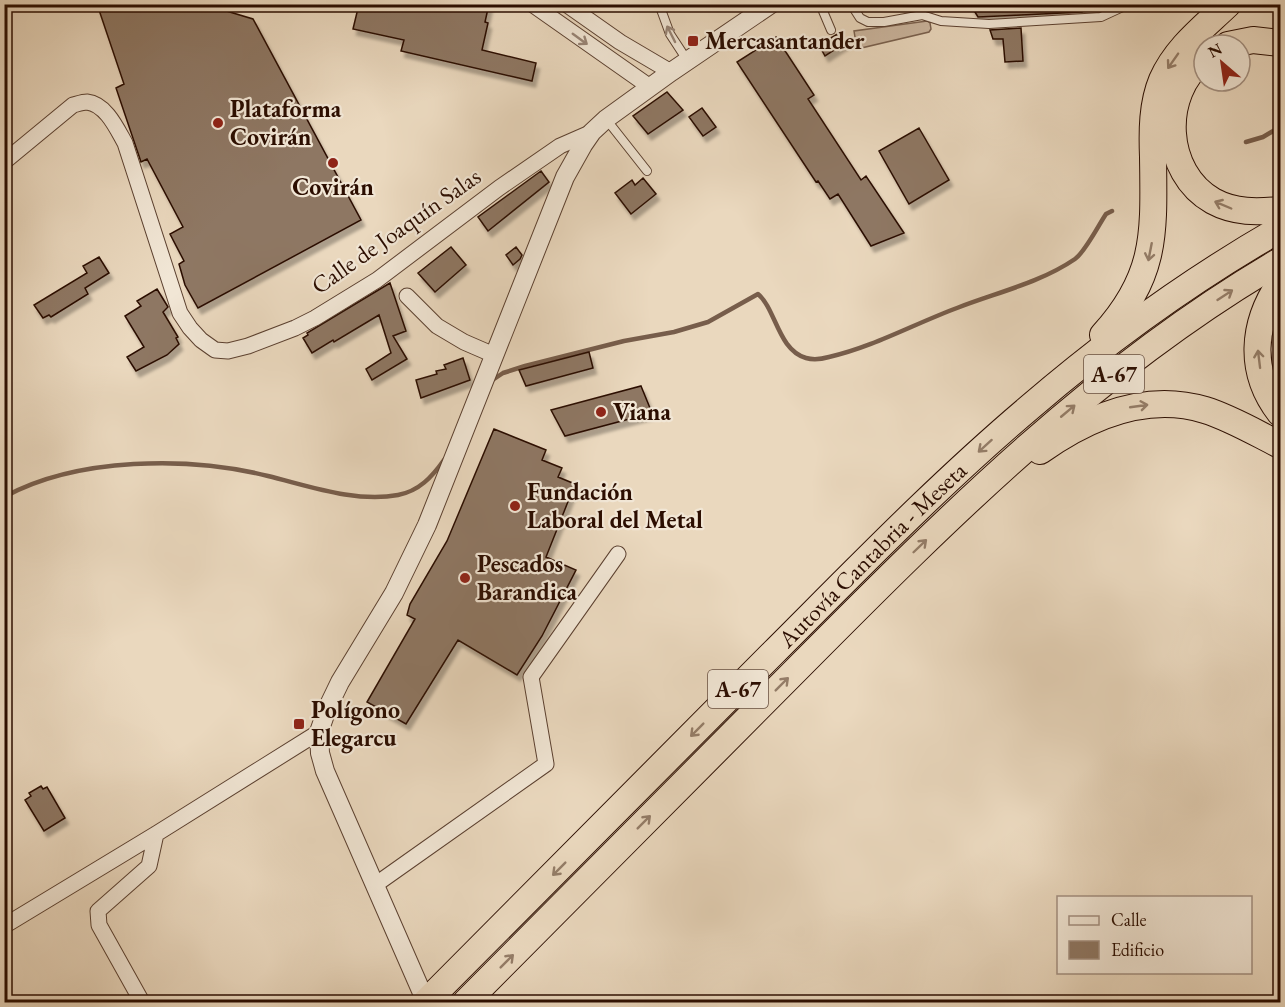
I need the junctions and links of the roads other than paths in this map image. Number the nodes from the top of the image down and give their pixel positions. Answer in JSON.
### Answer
{"nodes":[{"id":1,"x":532,"y":4,"type":"edge"},
{"id":2,"x":659,"y":4,"type":"edge"},
{"id":3,"x":771,"y":4,"type":"edge"},
{"id":4,"x":820,"y":4,"type":"edge"},
{"id":5,"x":851,"y":4,"type":"edge"},
{"id":6,"x":1129,"y":4,"type":"edge"},
{"id":7,"x":1228,"y":4,"type":"edge"},
{"id":8,"x":574,"y":7,"type":"edge"},
{"id":9,"x":831,"y":30,"type":"dead end"},
{"id":10,"x":1252,"y":40,"type":"edge"},
{"id":11,"x":1281,"y":43,"type":"edge"},
{"id":12,"x":687,"y":61,"type":"junction"},
{"id":13,"x":671,"y":72,"type":"junction"},
{"id":14,"x":1192,"y":72,"type":"edge"},
{"id":15,"x":650,"y":87,"type":"junction"},
{"id":16,"x":606,"y":119,"type":"junction"},
{"id":17,"x":592,"y":132,"type":"junction"},
{"id":18,"x":4,"y":162,"type":"edge"},
{"id":19,"x":647,"y":171,"type":"dead end"},
{"id":20,"x":1281,"y":210,"type":"edge"},
{"id":21,"x":1281,"y":229,"type":"edge"},
{"id":22,"x":1281,"y":261,"type":"edge"},
{"id":23,"x":1281,"y":283,"type":"edge"},
{"id":24,"x":407,"y":296,"type":"dead end"},
{"id":25,"x":494,"y":355,"type":"junction"},
{"id":26,"x":1029,"y":407,"type":"junction"},
{"id":27,"x":1281,"y":413,"type":"edge"},
{"id":28,"x":1281,"y":445,"type":"edge"},
{"id":29,"x":961,"y":506,"type":"junction"},
{"id":30,"x":618,"y":554,"type":"dead end"},
{"id":31,"x":319,"y":732,"type":"junction"},
{"id":32,"x":156,"y":834,"type":"junction"},
{"id":33,"x":375,"y":885,"type":"junction"},
{"id":34,"x":4,"y":926,"type":"edge"},
{"id":35,"x":142,"y":1002,"type":"edge"},
{"id":36,"x":426,"y":1002,"type":"edge"},
{"id":37,"x":466,"y":1002,"type":"edge"}],
"edges":[{"from":1,"to":15,"type":"street","one_way":true},
{"from":12,"to":2,"type":"lane","one_way":true},
{"from":3,"to":12,"type":"street","name":"Calle de Joaquín Salas"},
{"from":4,"to":9,"type":"lane"},
{"from":5,"to":6,"type":"lane"},
{"from":7,"to":26,"type":"highway","one_way":true},
{"from":8,"to":13,"type":"street"},
{"from":10,"to":11,"type":"highway"},
{"from":12,"to":13,"type":"street","name":"Calle de Joaquín Salas"},
{"from":13,"to":15,"type":"street","name":"Calle de Joaquín Salas"},
{"from":20,"to":14,"type":"highway","one_way":true},
{"from":15,"to":16,"type":"street","name":"Calle de Joaquín Salas"},
{"from":16,"to":17,"type":"street","name":"Calle de Joaquín Salas"},
{"from":16,"to":19,"type":"lane"},
{"from":17,"to":18,"type":"street","name":"Calle de Joaquín Salas"},
{"from":17,"to":25,"type":"street","name":"Calle de Joaquín Salas"},
{"from":21,"to":26,"type":"highway","name":"Autovía Cantabria - Meseta","number":"A-67"},
{"from":29,"to":22,"type":"highway","name":"Autovía Cantabria - Meseta","number":"A-67","one_way":true},
{"from":27,"to":23,"type":"highway","one_way":true},
{"from":24,"to":25,"type":"street"},
{"from":25,"to":31,"type":"street","name":"Calle de Joaquín Salas"},
{"from":26,"to":36,"type":"highway","name":"Autovía Cantabria - Meseta","number":"A-67","one_way":true},
{"from":29,"to":28,"type":"highway","one_way":true},
{"from":37,"to":29,"type":"highway","name":"Autovía Cantabria - Meseta","number":"A-67","one_way":true},
{"from":30,"to":33,"type":"street"},
{"from":31,"to":32,"type":"street"},
{"from":31,"to":33,"type":"street"},
{"from":32,"to":34,"type":"street"},
{"from":32,"to":35,"type":"street"},
{"from":33,"to":36,"type":"street"}]}
